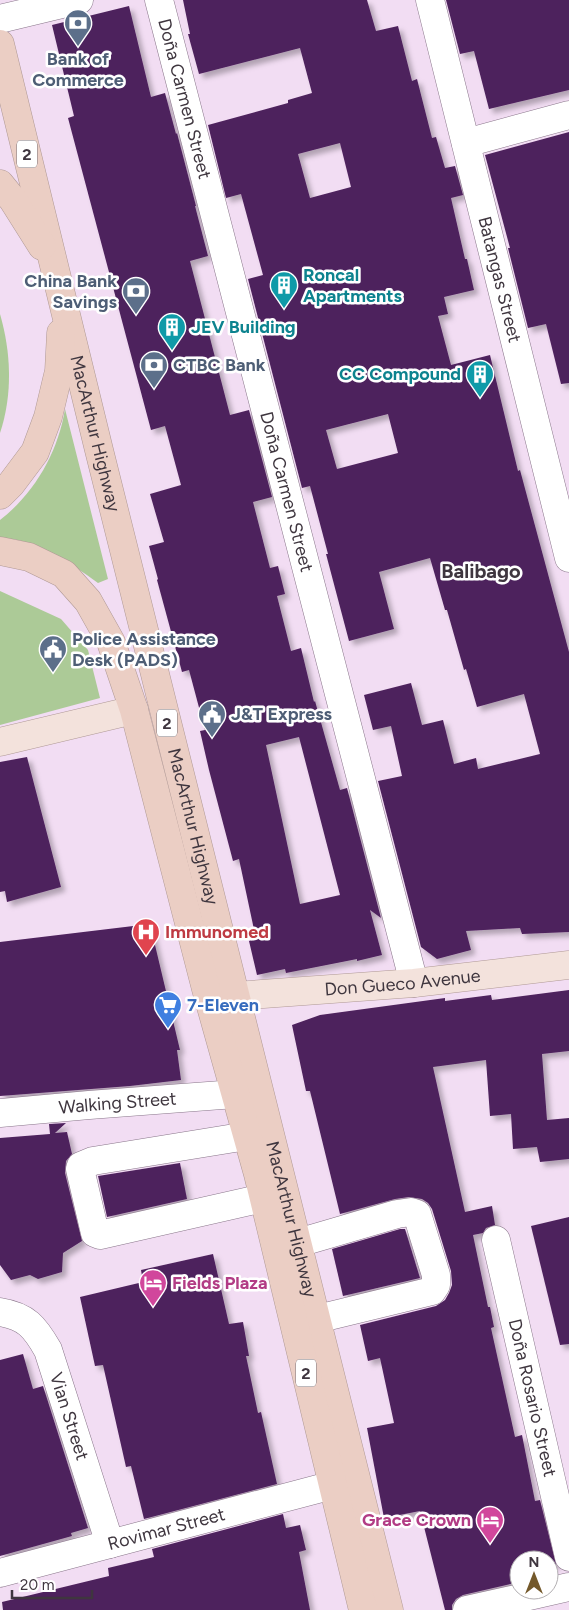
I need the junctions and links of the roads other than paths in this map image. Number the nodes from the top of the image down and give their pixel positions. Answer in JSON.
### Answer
{"nodes":[{"id":1,"x":79,"y":0,"type":"edge"},
{"id":2,"x":159,"y":0,"type":"edge"},
{"id":3,"x":430,"y":0,"type":"edge"},
{"id":4,"x":0,"y":19,"type":"edge"},
{"id":5,"x":0,"y":44,"type":"edge"},
{"id":6,"x":569,"y":115,"type":"edge"},
{"id":7,"x":466,"y":142,"type":"junction"},
{"id":8,"x":0,"y":184,"type":"edge"},
{"id":9,"x":54,"y":264,"type":"junction"},
{"id":10,"x":63,"y":305,"type":"junction"},
{"id":11,"x":0,"y":495,"type":"edge"},
{"id":12,"x":0,"y":551,"type":"edge"},
{"id":13,"x":569,"y":558,"type":"edge"},
{"id":14,"x":134,"y":710,"type":"junction"},
{"id":15,"x":0,"y":742,"type":"edge"},
{"id":16,"x":569,"y":965,"type":"edge"},
{"id":17,"x":414,"y":983,"type":"junction"},
{"id":18,"x":235,"y":996,"type":"junction"},
{"id":19,"x":235,"y":1094,"type":"junction"},
{"id":20,"x":0,"y":1113,"type":"edge"},
{"id":21,"x":246,"y":1136,"type":"junction"},
{"id":22,"x":262,"y":1198,"type":"junction"},
{"id":23,"x":496,"y":1240,"type":"dead end"},
{"id":24,"x":298,"y":1243,"type":"junction"},
{"id":25,"x":0,"y":1312,"type":"edge"},
{"id":26,"x":317,"y":1319,"type":"junction"},
{"id":27,"x":333,"y":1485,"type":"junction"},
{"id":28,"x":110,"y":1544,"type":"junction"},
{"id":29,"x":569,"y":1557,"type":"edge"},
{"id":30,"x":0,"y":1573,"type":"edge"},
{"id":31,"x":569,"y":1587,"type":"edge"},
{"id":32,"x":363,"y":1610,"type":"edge"},
{"id":33,"x":389,"y":1610,"type":"edge"},
{"id":34,"x":467,"y":1610,"type":"edge"}],
"edges":[{"from":1,"to":4,"type":"street"},
{"from":2,"to":17,"type":"street","name":"Doña Carmen Street"},
{"from":3,"to":7,"type":"street","name":"Batangas Street"},
{"from":5,"to":9,"type":"highway","name":"MacArthur Highway","number":"2"},
{"from":6,"to":7,"type":"street"},
{"from":7,"to":13,"type":"street","name":"Batangas Street"},
{"from":8,"to":9,"type":"highway"},
{"from":9,"to":10,"type":"highway","name":"MacArthur Highway","number":"2"},
{"from":10,"to":11,"type":"highway"},
{"from":10,"to":18,"type":"highway","name":"MacArthur Highway","number":"2"},
{"from":12,"to":14,"type":"highway","name":"MacArthur Highway","number":"2"},
{"from":14,"to":15,"type":"main road"},
{"from":14,"to":19,"type":"highway","name":"MacArthur Highway","number":"2"},
{"from":16,"to":17,"type":"main road","name":"Don Gueco Avenue"},
{"from":17,"to":18,"type":"main road","name":"Don Gueco Avenue"},
{"from":18,"to":24,"type":"highway","name":"MacArthur Highway","number":"2"},
{"from":19,"to":20,"type":"street","name":"Walking Street"},
{"from":19,"to":21,"type":"highway","name":"MacArthur Highway","number":"2"},
{"from":21,"to":22,"type":"highway","name":"MacArthur Highway","number":"2"},
{"from":21,"to":22,"type":"street"},
{"from":22,"to":27,"type":"highway","name":"MacArthur Highway","number":"2"},
{"from":23,"to":29,"type":"street","name":"Doña Rosario Street"},
{"from":24,"to":26,"type":"highway","name":"MacArthur Highway","number":"2"},
{"from":24,"to":26,"type":"street"},
{"from":25,"to":28,"type":"street","name":"Vian Street"},
{"from":26,"to":33,"type":"highway","name":"MacArthur Highway","number":"2"},
{"from":27,"to":28,"type":"street","name":"Rovimar Street"},
{"from":27,"to":32,"type":"highway","name":"MacArthur Highway","number":"2"},
{"from":28,"to":30,"type":"street","name":"Rovimar Street"},
{"from":31,"to":34,"type":"street"}]}
